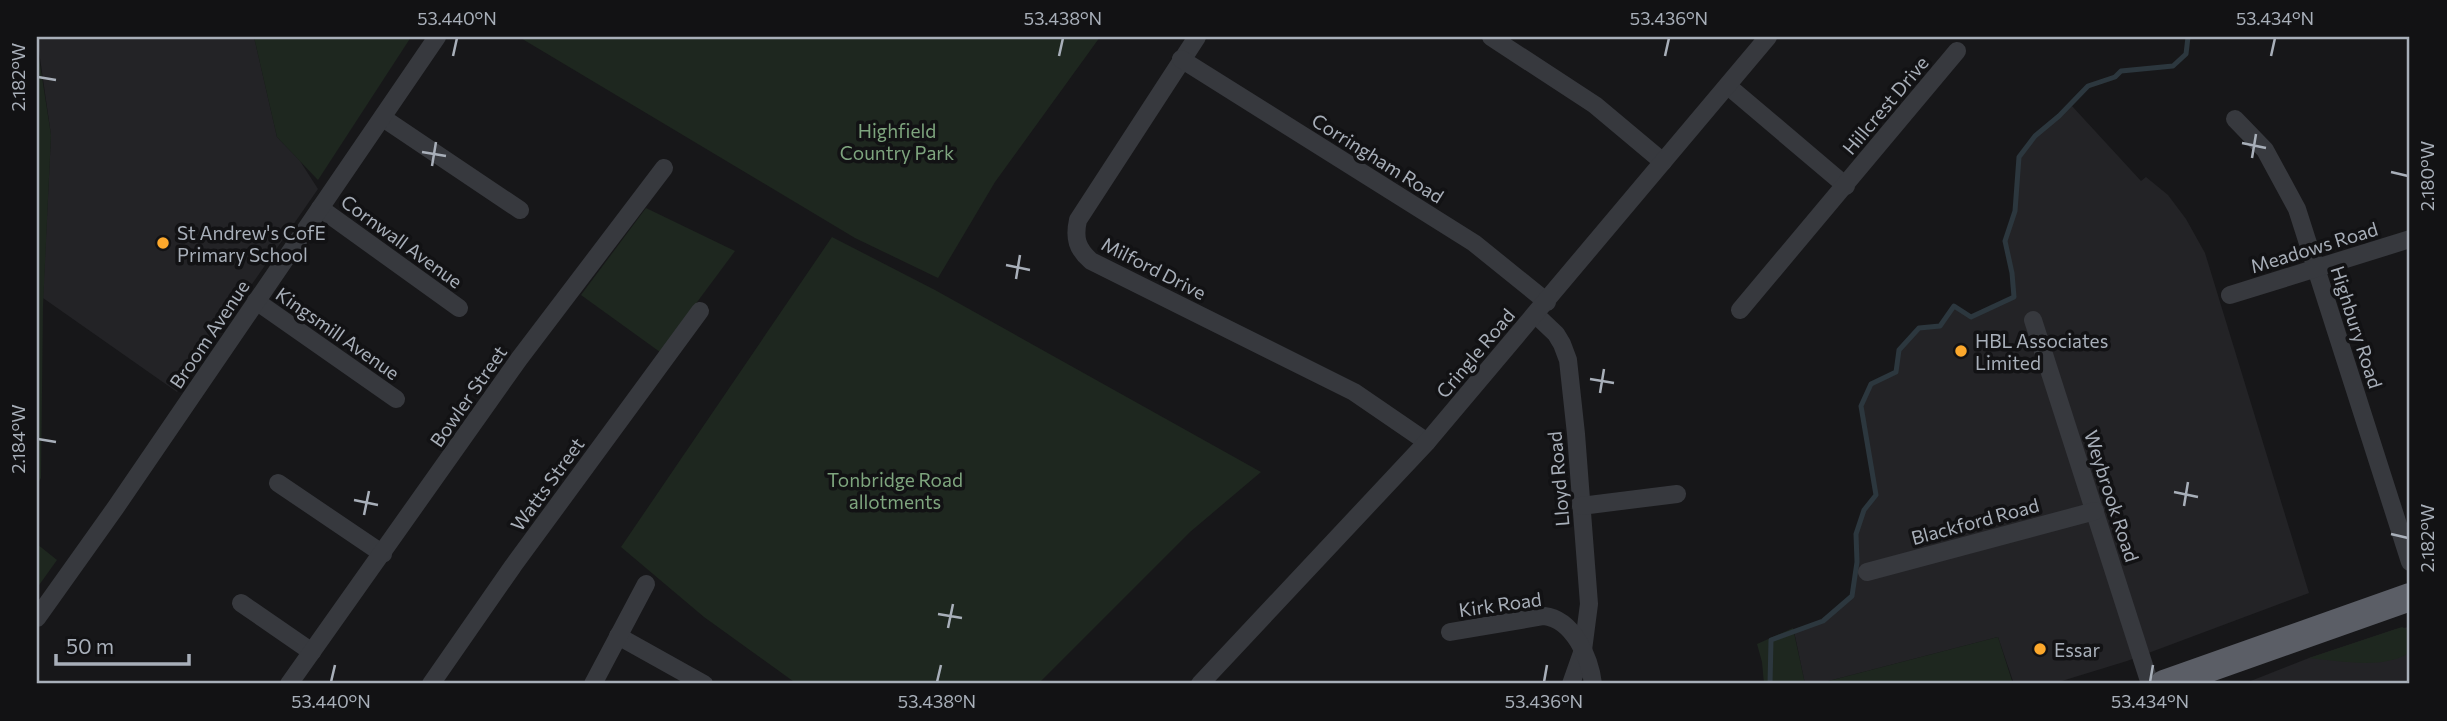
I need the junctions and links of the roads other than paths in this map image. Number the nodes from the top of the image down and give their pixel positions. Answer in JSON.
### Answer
{"nodes":[{"id":1,"x":437,"y":37,"type":"edge"},
{"id":2,"x":1197,"y":37,"type":"edge"},
{"id":3,"x":1490,"y":37,"type":"edge"},
{"id":4,"x":1768,"y":37,"type":"edge"},
{"id":5,"x":1957,"y":51,"type":"dead end"},
{"id":6,"x":1181,"y":59,"type":"junction"},
{"id":7,"x":1728,"y":86,"type":"junction"},
{"id":8,"x":383,"y":118,"type":"junction"},
{"id":9,"x":2235,"y":119,"type":"dead end"},
{"id":10,"x":1662,"y":162,"type":"junction"},
{"id":11,"x":664,"y":168,"type":"dead end"},
{"id":12,"x":1846,"y":186,"type":"junction"},
{"id":13,"x":320,"y":208,"type":"junction"},
{"id":14,"x":520,"y":210,"type":"dead end"},
{"id":15,"x":2410,"y":239,"type":"edge"},
{"id":16,"x":2316,"y":268,"type":"junction"},
{"id":17,"x":2230,"y":295,"type":"dead end"},
{"id":18,"x":256,"y":301,"type":"junction"},
{"id":19,"x":1541,"y":308,"type":"junction"},
{"id":20,"x":459,"y":309,"type":"dead end"},
{"id":21,"x":1740,"y":310,"type":"dead end"},
{"id":22,"x":700,"y":311,"type":"dead end"},
{"id":23,"x":2033,"y":320,"type":"dead end"},
{"id":24,"x":396,"y":399,"type":"dead end"},
{"id":25,"x":1427,"y":442,"type":"junction"},
{"id":26,"x":278,"y":483,"type":"dead end"},
{"id":27,"x":1677,"y":494,"type":"dead end"},
{"id":28,"x":1581,"y":506,"type":"junction"},
{"id":29,"x":2095,"y":511,"type":"junction"},
{"id":30,"x":383,"y":554,"type":"junction"},
{"id":31,"x":2410,"y":562,"type":"edge"},
{"id":32,"x":1867,"y":572,"type":"dead end"},
{"id":33,"x":646,"y":584,"type":"dead end"},
{"id":34,"x":2410,"y":597,"type":"edge"},
{"id":35,"x":241,"y":603,"type":"dead end"},
{"id":36,"x":37,"y":618,"type":"edge"},
{"id":37,"x":1450,"y":632,"type":"dead end"},
{"id":38,"x":618,"y":636,"type":"junction"},
{"id":39,"x":1583,"y":650,"type":"junction"},
{"id":40,"x":312,"y":652,"type":"junction"},
{"id":41,"x":289,"y":684,"type":"edge"},
{"id":42,"x":431,"y":684,"type":"edge"},
{"id":43,"x":593,"y":684,"type":"edge"},
{"id":44,"x":704,"y":684,"type":"edge"},
{"id":45,"x":1200,"y":684,"type":"edge"},
{"id":46,"x":1571,"y":684,"type":"edge"},
{"id":47,"x":1593,"y":684,"type":"edge"},
{"id":48,"x":2150,"y":684,"type":"edge"},
{"id":49,"x":2164,"y":684,"type":"edge"}],
"edges":[{"from":1,"to":8,"type":"street","name":"Broom Avenue"},
{"from":2,"to":6,"type":"street","name":"Milford Drive"},
{"from":3,"to":10,"type":"street"},
{"from":4,"to":7,"type":"street","name":"Cringle Road"},
{"from":5,"to":12,"type":"street","name":"Hillcrest Drive"},
{"from":6,"to":19,"type":"street","name":"Corringham Road"},
{"from":6,"to":25,"type":"street","name":"Milford Drive"},
{"from":7,"to":10,"type":"street","name":"Cringle Road"},
{"from":7,"to":12,"type":"street","name":"Hillcrest Drive"},
{"from":8,"to":13,"type":"street","name":"Broom Avenue"},
{"from":8,"to":14,"type":"street"},
{"from":9,"to":16,"type":"street","name":"Highbury Road"},
{"from":10,"to":19,"type":"street","name":"Cringle Road"},
{"from":11,"to":30,"type":"street","name":"Bowler Street"},
{"from":12,"to":21,"type":"street","name":"Hillcrest Drive"},
{"from":13,"to":18,"type":"street","name":"Broom Avenue"},
{"from":13,"to":20,"type":"street","name":"Cornwall Avenue"},
{"from":15,"to":16,"type":"street","name":"Meadows Road"},
{"from":16,"to":17,"type":"street","name":"Meadows Road"},
{"from":16,"to":31,"type":"street","name":"Highbury Road"},
{"from":18,"to":24,"type":"street","name":"Kingsmill Avenue"},
{"from":18,"to":36,"type":"street","name":"Broom Avenue"},
{"from":19,"to":25,"type":"street","name":"Cringle Road"},
{"from":19,"to":28,"type":"street","name":"Lloyd Road"},
{"from":22,"to":42,"type":"street","name":"Watts Street"},
{"from":23,"to":29,"type":"street","name":"Weybrook Road"},
{"from":25,"to":45,"type":"street","name":"Cringle Road"},
{"from":26,"to":30,"type":"street"},
{"from":27,"to":28,"type":"street"},
{"from":28,"to":39,"type":"street","name":"Lloyd Road"},
{"from":29,"to":32,"type":"street","name":"Blackford Road"},
{"from":29,"to":48,"type":"street","name":"Weybrook Road"},
{"from":30,"to":40,"type":"street","name":"Bowler Street"},
{"from":33,"to":38,"type":"street"},
{"from":34,"to":49,"type":"highway"},
{"from":35,"to":40,"type":"street"},
{"from":37,"to":39,"type":"street","name":"Kirk Road"},
{"from":38,"to":43,"type":"street"},
{"from":38,"to":44,"type":"street"},
{"from":39,"to":46,"type":"street","name":"Lloyd Road"},
{"from":39,"to":47,"type":"street","name":"Lloyd Road"},
{"from":40,"to":41,"type":"street","name":"Bowler Street"}]}
